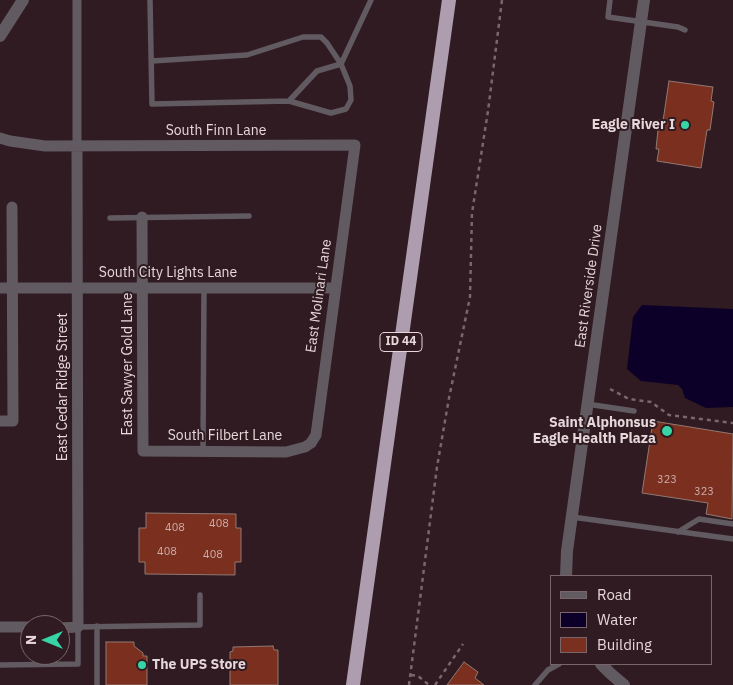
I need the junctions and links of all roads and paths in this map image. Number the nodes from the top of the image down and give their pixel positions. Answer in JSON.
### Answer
{"nodes":[{"id":1,"x":23,"y":0,"type":"edge"},
{"id":2,"x":76,"y":0,"type":"edge"},
{"id":3,"x":150,"y":0,"type":"edge"},
{"id":4,"x":371,"y":0,"type":"edge"},
{"id":5,"x":449,"y":0,"type":"edge"},
{"id":6,"x":502,"y":0,"type":"edge"},
{"id":7,"x":610,"y":0,"type":"edge"},
{"id":8,"x":644,"y":0,"type":"edge"},
{"id":9,"x":641,"y":22,"type":"junction"},
{"id":10,"x":685,"y":30,"type":"dead end"},
{"id":11,"x":0,"y":36,"type":"edge"},
{"id":12,"x":152,"y":61,"type":"junction"},
{"id":13,"x":341,"y":64,"type":"junction"},
{"id":14,"x":289,"y":101,"type":"junction"},
{"id":15,"x":0,"y":138,"type":"edge"},
{"id":16,"x":355,"y":145,"type":"joint"},
{"id":17,"x":77,"y":146,"type":"junction"},
{"id":18,"x":12,"y":207,"type":"dead end"},
{"id":19,"x":249,"y":216,"type":"dead end"},
{"id":20,"x":110,"y":218,"type":"dead end"},
{"id":21,"x":142,"y":218,"type":"junction"},
{"id":22,"x":0,"y":288,"type":"edge"},
{"id":23,"x":12,"y":288,"type":"junction"},
{"id":24,"x":77,"y":288,"type":"junction"},
{"id":25,"x":142,"y":288,"type":"junction"},
{"id":26,"x":204,"y":288,"type":"junction"},
{"id":27,"x":336,"y":288,"type":"junction"},
{"id":28,"x":610,"y":389,"type":"dead end"},
{"id":29,"x":588,"y":404,"type":"junction"},
{"id":30,"x":634,"y":411,"type":"dead end"},
{"id":31,"x":0,"y":421,"type":"edge"},
{"id":32,"x":733,"y":423,"type":"edge"},
{"id":33,"x":306,"y":447,"type":"joint"},
{"id":34,"x":203,"y":450,"type":"junction"},
{"id":35,"x":143,"y":451,"type":"joint"},
{"id":36,"x":572,"y":517,"type":"junction"},
{"id":37,"x":733,"y":524,"type":"edge"},
{"id":38,"x":678,"y":532,"type":"junction"},
{"id":39,"x":733,"y":540,"type":"edge"},
{"id":40,"x":566,"y":575,"type":"edge"},
{"id":41,"x":200,"y":595,"type":"dead end"},
{"id":42,"x":97,"y":626,"type":"junction"},
{"id":43,"x":0,"y":627,"type":"edge"},
{"id":44,"x":20,"y":627,"type":"edge"},
{"id":45,"x":70,"y":627,"type":"edge"},
{"id":46,"x":78,"y":627,"type":"junction"},
{"id":47,"x":463,"y":644,"type":"dead end"},
{"id":48,"x":0,"y":665,"type":"edge"},
{"id":49,"x":557,"y":665,"type":"edge"},
{"id":50,"x":602,"y":665,"type":"edge"},
{"id":51,"x":411,"y":675,"type":"junction"},
{"id":52,"x":97,"y":685,"type":"edge"},
{"id":53,"x":353,"y":685,"type":"edge"},
{"id":54,"x":409,"y":685,"type":"edge"},
{"id":55,"x":429,"y":685,"type":"edge"},
{"id":56,"x":435,"y":685,"type":"edge"},
{"id":57,"x":536,"y":685,"type":"edge"},
{"id":58,"x":624,"y":685,"type":"edge"}],
"edges":[{"from":1,"to":11,"type":"street"},
{"from":2,"to":17,"type":"street"},
{"from":3,"to":12,"type":"lane"},
{"from":4,"to":13,"type":"lane"},
{"from":5,"to":53,"type":"highway","number":"ID 44"},
{"from":6,"to":51,"type":"path"},
{"from":7,"to":9,"type":"lane"},
{"from":8,"to":9,"type":"street","name":"East Riverside Drive"},
{"from":9,"to":10,"type":"lane"},
{"from":9,"to":29,"type":"street","name":"East Riverside Drive"},
{"from":12,"to":13,"type":"lane"},
{"from":12,"to":14,"type":"lane"},
{"from":13,"to":14,"type":"lane"},
{"from":13,"to":14,"type":"lane"},
{"from":15,"to":17,"type":"street","name":"South Finn Lane"},
{"from":16,"to":17,"type":"street","name":"South Finn Lane"},
{"from":16,"to":27,"type":"street","name":"East Molinari Lane"},
{"from":17,"to":24,"type":"street","name":"East Cedar Ridge Street"},
{"from":18,"to":23,"type":"street"},
{"from":19,"to":21,"type":"lane"},
{"from":20,"to":21,"type":"lane"},
{"from":21,"to":25,"type":"street","name":"East Sawyer Gold Lane"},
{"from":22,"to":23,"type":"street","name":"South City Lights Lane"},
{"from":23,"to":24,"type":"street","name":"South City Lights Lane"},
{"from":23,"to":31,"type":"street"},
{"from":24,"to":25,"type":"street","name":"South City Lights Lane"},
{"from":24,"to":46,"type":"street","name":"East Cedar Ridge Street"},
{"from":25,"to":26,"type":"street","name":"South City Lights Lane"},
{"from":25,"to":35,"type":"street","name":"East Sawyer Gold Lane"},
{"from":26,"to":27,"type":"street","name":"South City Lights Lane"},
{"from":26,"to":34,"type":"lane"},
{"from":27,"to":33,"type":"street","name":"East Molinari Lane"},
{"from":28,"to":32,"type":"path"},
{"from":29,"to":30,"type":"lane"},
{"from":29,"to":36,"type":"street","name":"East Riverside Drive"},
{"from":33,"to":34,"type":"street","name":"South Filbert Lane"},
{"from":34,"to":35,"type":"street","name":"South Filbert Lane"},
{"from":36,"to":38,"type":"lane"},
{"from":36,"to":40,"type":"street","name":"East Riverside Drive"},
{"from":37,"to":38,"type":"lane"},
{"from":38,"to":39,"type":"lane"},
{"from":41,"to":42,"type":"lane"},
{"from":42,"to":46,"type":"lane"},
{"from":42,"to":52,"type":"lane"},
{"from":43,"to":44,"type":"street"},
{"from":45,"to":46,"type":"street"},
{"from":46,"to":48,"type":"lane"},
{"from":47,"to":56,"type":"path"},
{"from":49,"to":57,"type":"lane"},
{"from":50,"to":58,"type":"street"},
{"from":51,"to":54,"type":"path"},
{"from":51,"to":55,"type":"path"}]}
